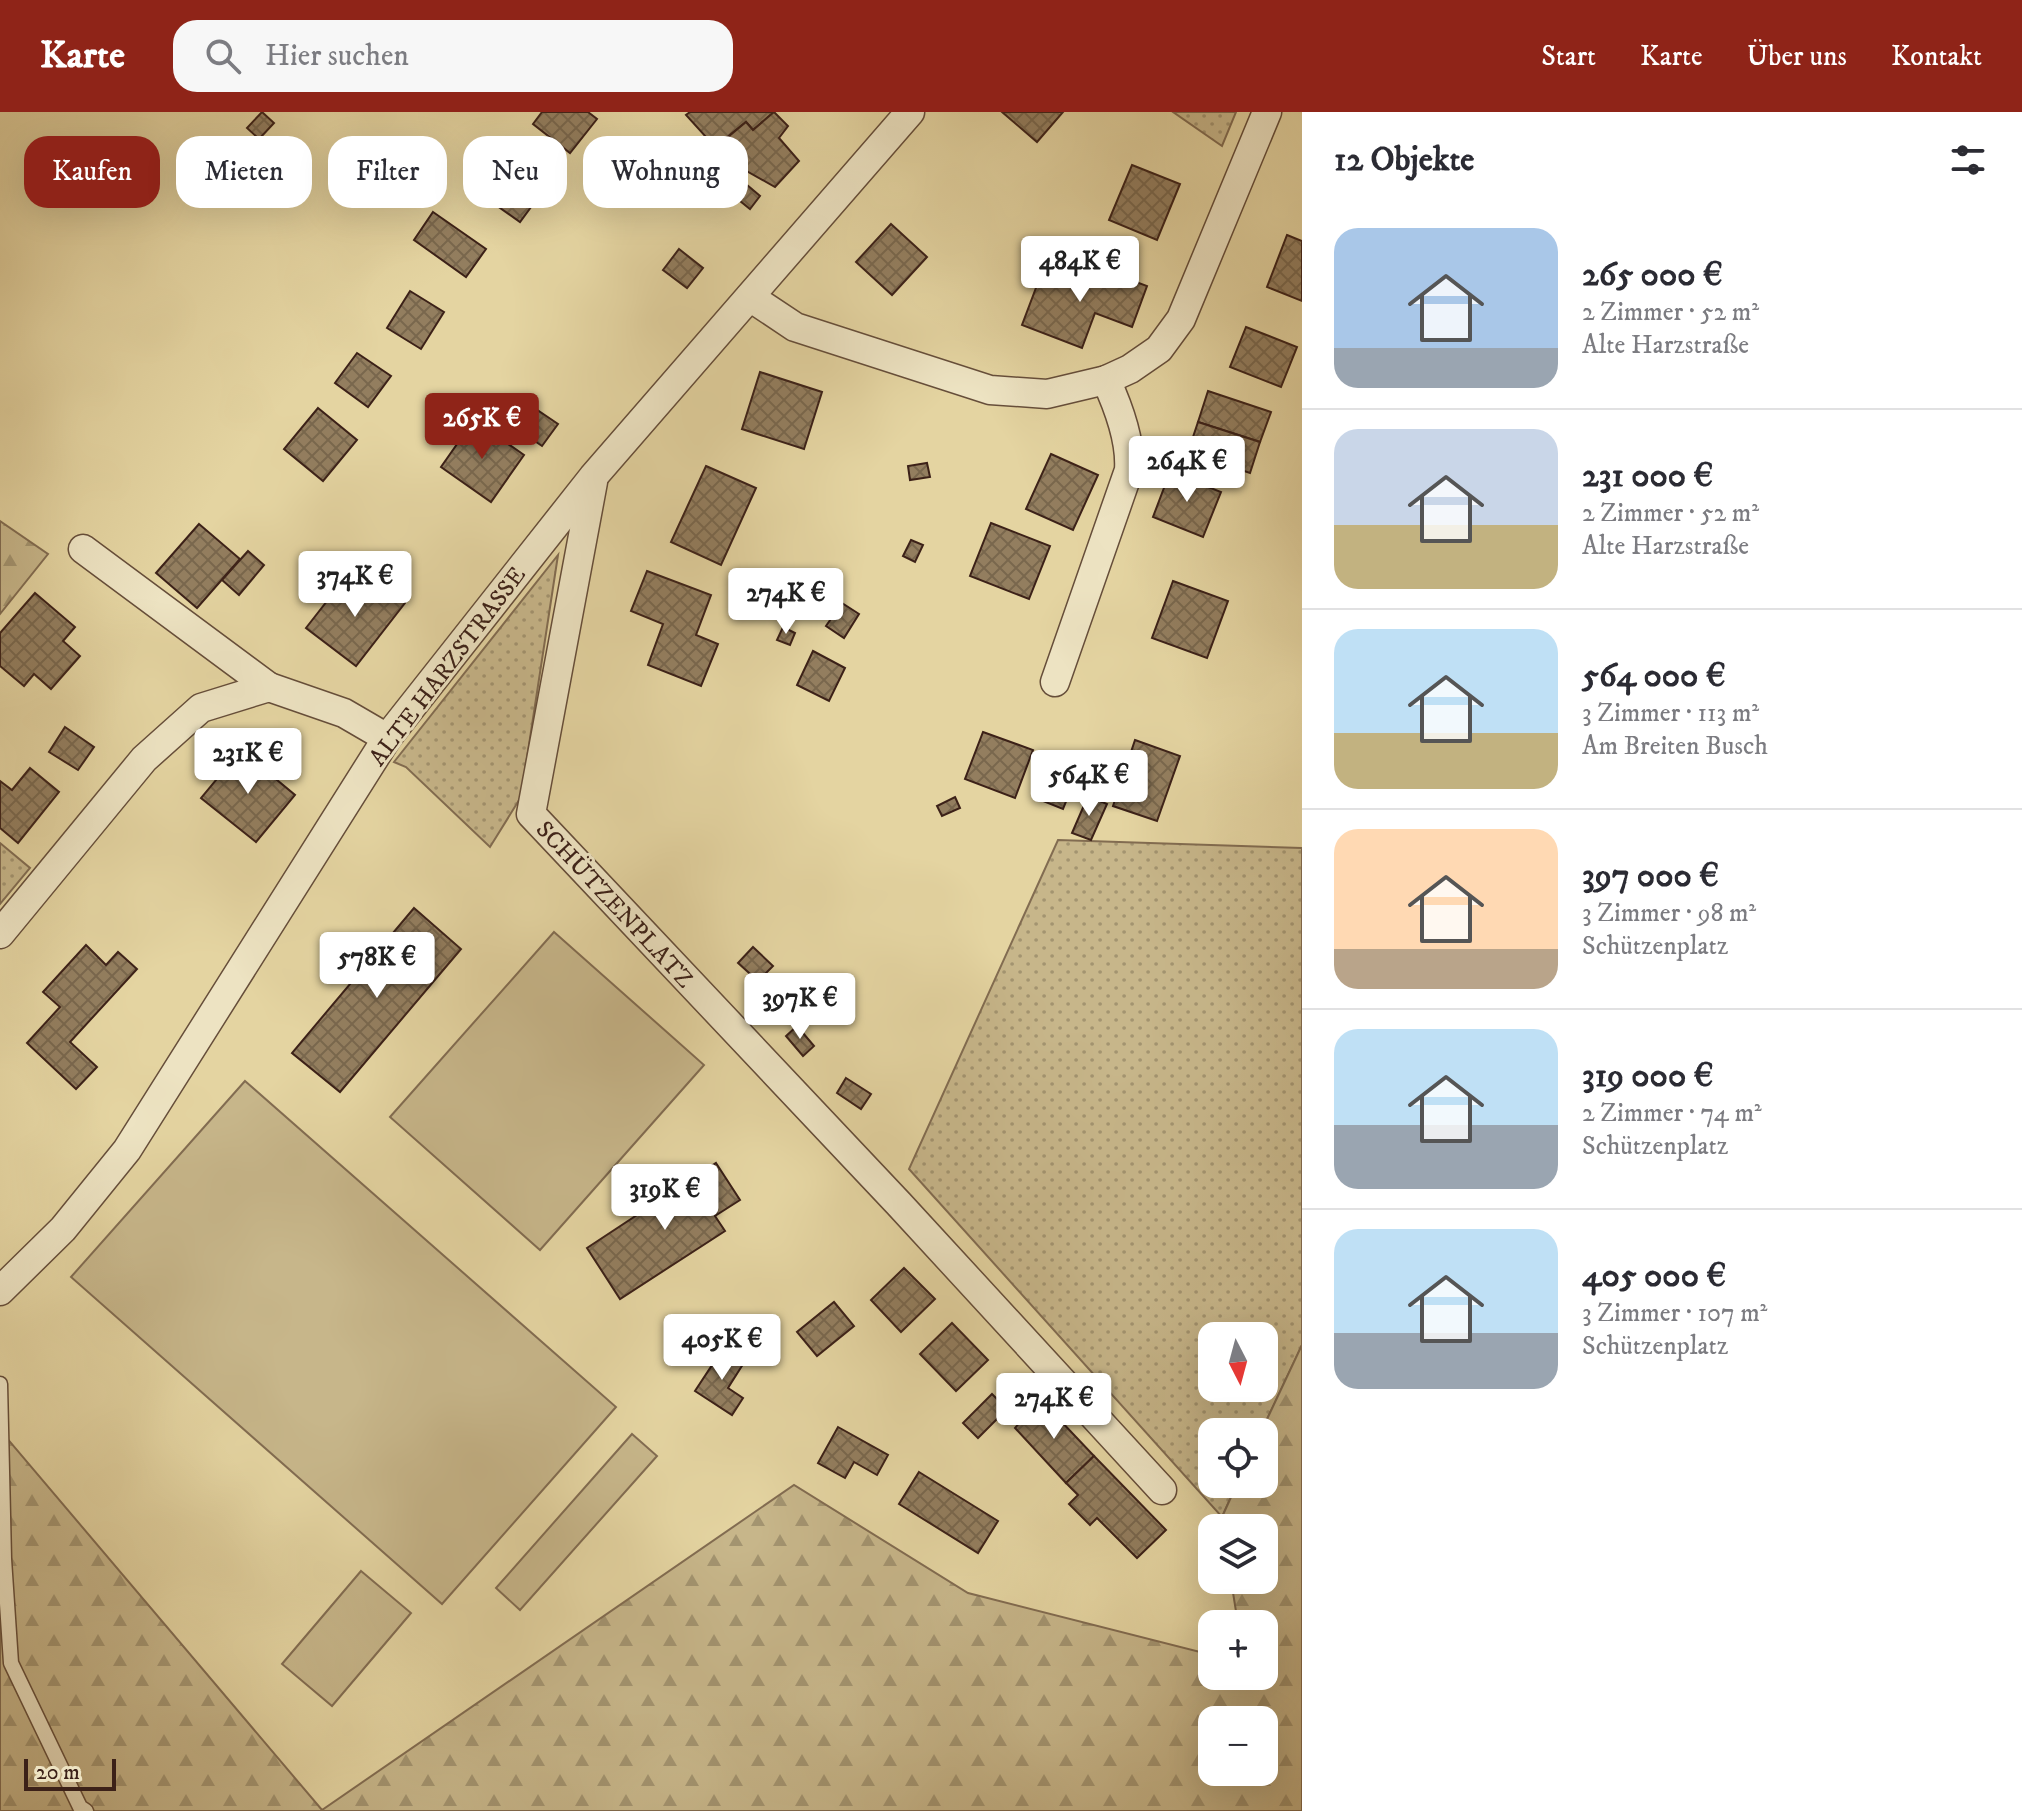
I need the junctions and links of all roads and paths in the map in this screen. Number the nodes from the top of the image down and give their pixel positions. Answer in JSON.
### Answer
{"nodes":[{"id":1,"x":910,"y":112,"type":"edge"},
{"id":2,"x":1267,"y":112,"type":"edge"},
{"id":3,"x":750,"y":297,"type":"junction"},
{"id":4,"x":1106,"y":380,"type":"junction"},
{"id":5,"x":593,"y":477,"type":"junction"},
{"id":6,"x":83,"y":549,"type":"dead end"},
{"id":7,"x":1055,"y":682,"type":"dead end"},
{"id":8,"x":269,"y":687,"type":"junction"},
{"id":9,"x":387,"y":738,"type":"junction"},
{"id":10,"x":0,"y":934,"type":"edge"},
{"id":11,"x":0,"y":1291,"type":"edge"},
{"id":12,"x":0,"y":1384,"type":"edge"},
{"id":13,"x":1162,"y":1490,"type":"dead end"},
{"id":14,"x":86,"y":1811,"type":"edge"}],
"edges":[{"from":1,"to":3,"type":"street","name":"ALTE HARZSTRASSE"},
{"from":2,"to":4,"type":"street"},
{"from":3,"to":4,"type":"street"},
{"from":3,"to":5,"type":"street","name":"ALTE HARZSTRASSE"},
{"from":4,"to":7,"type":"street"},
{"from":5,"to":9,"type":"street","name":"ALTE HARZSTRASSE"},
{"from":5,"to":13,"type":"street","name":"SCHÜTZENPLATZ"},
{"from":6,"to":8,"type":"street"},
{"from":8,"to":9,"type":"street"},
{"from":8,"to":10,"type":"street"},
{"from":9,"to":11,"type":"street","name":"ALTE HARZSTRASSE"},
{"from":12,"to":14,"type":"lane"}]}
